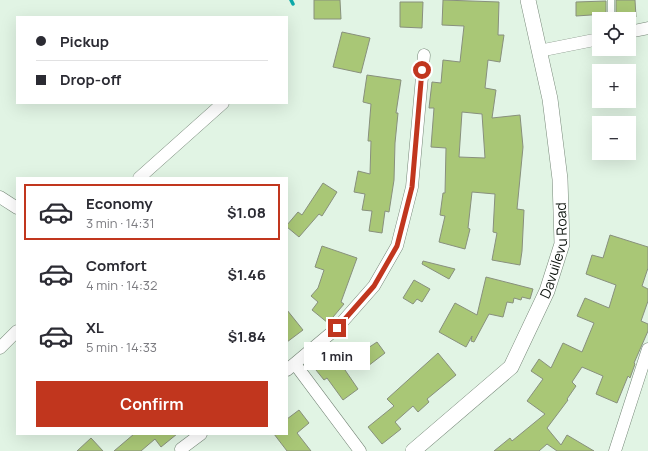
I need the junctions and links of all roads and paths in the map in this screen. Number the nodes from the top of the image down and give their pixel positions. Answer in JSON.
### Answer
{"nodes":[{"id":1,"x":528,"y":0,"type":"edge"},
{"id":2,"x":611,"y":0,"type":"edge"},
{"id":3,"x":611,"y":12,"type":"edge"},
{"id":4,"x":648,"y":28,"type":"edge"},
{"id":5,"x":636,"y":31,"type":"edge"},
{"id":6,"x":592,"y":40,"type":"edge"},
{"id":7,"x":539,"y":51,"type":"junction"},
{"id":8,"x":424,"y":55,"type":"dead end"},
{"id":9,"x":222,"y":104,"type":"edge"},
{"id":10,"x":140,"y":177,"type":"edge"},
{"id":11,"x":0,"y":198,"type":"edge"},
{"id":12,"x":16,"y":207,"type":"edge"},
{"id":13,"x":16,"y":332,"type":"edge"},
{"id":14,"x":0,"y":348,"type":"edge"},
{"id":15,"x":648,"y":349,"type":"edge"},
{"id":16,"x":291,"y":367,"type":"edge"},
{"id":17,"x":200,"y":435,"type":"edge"},
{"id":18,"x":180,"y":450,"type":"edge"},
{"id":19,"x":360,"y":451,"type":"edge"},
{"id":20,"x":413,"y":451,"type":"edge"},
{"id":21,"x":615,"y":451,"type":"edge"}],
"edges":[{"from":1,"to":7,"type":"street","name":"Davuilevu Road"},
{"from":2,"to":3,"type":"lane"},
{"from":4,"to":5,"type":"street"},
{"from":6,"to":7,"type":"street"},
{"from":7,"to":20,"type":"street","name":"Davuilevu Road"},
{"from":8,"to":16,"type":"street"},
{"from":9,"to":10,"type":"street"},
{"from":11,"to":12,"type":"street"},
{"from":13,"to":14,"type":"street"},
{"from":15,"to":21,"type":"street"},
{"from":16,"to":19,"type":"street"},
{"from":17,"to":18,"type":"street"}]}
